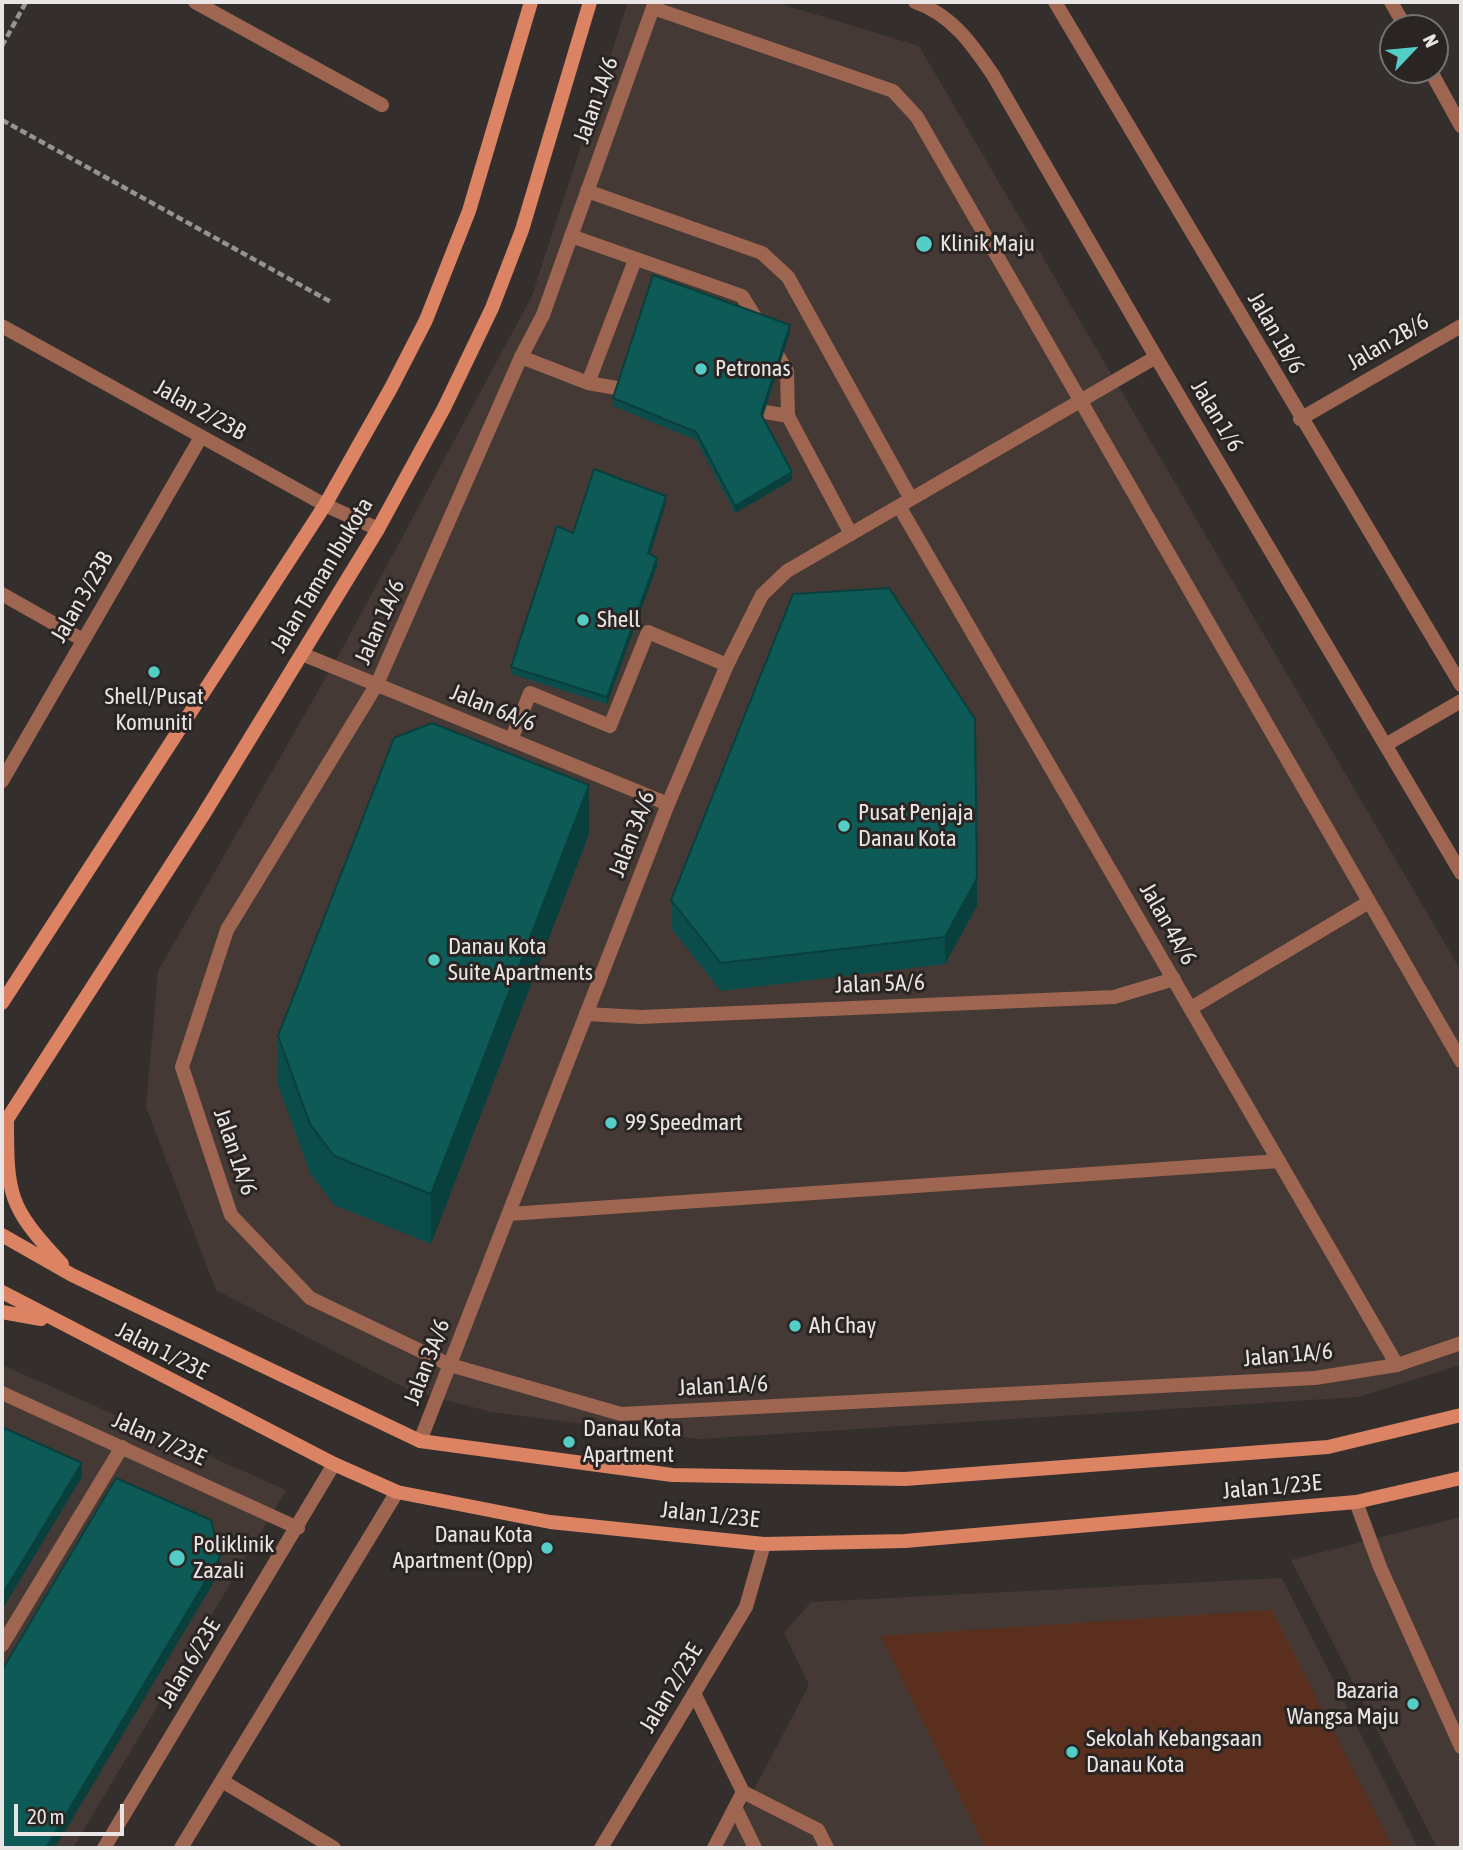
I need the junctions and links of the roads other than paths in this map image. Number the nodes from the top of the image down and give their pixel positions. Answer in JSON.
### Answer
{"nodes":[{"id":1,"x":195,"y":2,"type":"edge"},
{"id":2,"x":531,"y":2,"type":"edge"},
{"id":3,"x":590,"y":2,"type":"edge"},
{"id":4,"x":915,"y":2,"type":"edge"},
{"id":5,"x":1055,"y":2,"type":"edge"},
{"id":6,"x":654,"y":5,"type":"edge"},
{"id":7,"x":1438,"y":84,"type":"edge"},
{"id":8,"x":382,"y":105,"type":"dead end"},
{"id":9,"x":1461,"y":126,"type":"edge"},
{"id":10,"x":587,"y":191,"type":"junction"},
{"id":11,"x":571,"y":236,"type":"junction"},
{"id":12,"x":635,"y":260,"type":"junction"},
{"id":13,"x":2,"y":326,"type":"edge"},
{"id":14,"x":1461,"y":326,"type":"edge"},
{"id":15,"x":521,"y":357,"type":"junction"},
{"id":16,"x":1156,"y":357,"type":"junction"},
{"id":17,"x":588,"y":383,"type":"junction"},
{"id":18,"x":654,"y":394,"type":"edge"},
{"id":19,"x":1079,"y":401,"type":"junction"},
{"id":20,"x":734,"y":407,"type":"edge"},
{"id":21,"x":788,"y":416,"type":"junction"},
{"id":22,"x":1300,"y":419,"type":"junction"},
{"id":23,"x":201,"y":437,"type":"junction"},
{"id":24,"x":905,"y":502,"type":"junction"},
{"id":25,"x":325,"y":505,"type":"junction"},
{"id":26,"x":378,"y":528,"type":"junction"},
{"id":27,"x":851,"y":534,"type":"junction"},
{"id":28,"x":2,"y":594,"type":"edge"},
{"id":29,"x":83,"y":640,"type":"junction"},
{"id":30,"x":302,"y":654,"type":"junction"},
{"id":31,"x":727,"y":665,"type":"junction"},
{"id":32,"x":377,"y":684,"type":"junction"},
{"id":33,"x":1461,"y":685,"type":"edge"},
{"id":34,"x":1461,"y":701,"type":"edge"},
{"id":35,"x":511,"y":740,"type":"junction"},
{"id":36,"x":1387,"y":744,"type":"junction"},
{"id":37,"x":2,"y":781,"type":"edge"},
{"id":38,"x":668,"y":804,"type":"junction"},
{"id":39,"x":1461,"y":873,"type":"edge"},
{"id":40,"x":1369,"y":902,"type":"junction"},
{"id":41,"x":1174,"y":979,"type":"junction"},
{"id":42,"x":2,"y":1003,"type":"edge"},
{"id":43,"x":1191,"y":1008,"type":"junction"},
{"id":44,"x":586,"y":1014,"type":"junction"},
{"id":45,"x":1461,"y":1060,"type":"edge"},
{"id":46,"x":4,"y":1123,"type":"edge"},
{"id":47,"x":1279,"y":1161,"type":"junction"},
{"id":48,"x":509,"y":1214,"type":"junction"},
{"id":49,"x":2,"y":1235,"type":"edge"},
{"id":50,"x":72,"y":1275,"type":"junction"},
{"id":51,"x":2,"y":1292,"type":"edge"},
{"id":52,"x":2,"y":1312,"type":"edge"},
{"id":53,"x":53,"y":1321,"type":"junction"},
{"id":54,"x":1461,"y":1343,"type":"edge"},
{"id":55,"x":450,"y":1365,"type":"junction"},
{"id":56,"x":1397,"y":1365,"type":"junction"},
{"id":57,"x":2,"y":1393,"type":"edge"},
{"id":58,"x":1461,"y":1415,"type":"edge"},
{"id":59,"x":420,"y":1441,"type":"junction"},
{"id":60,"x":122,"y":1447,"type":"junction"},
{"id":61,"x":334,"y":1464,"type":"junction"},
{"id":62,"x":1461,"y":1478,"type":"edge"},
{"id":63,"x":397,"y":1492,"type":"junction"},
{"id":64,"x":1356,"y":1502,"type":"junction"},
{"id":65,"x":298,"y":1528,"type":"junction"},
{"id":66,"x":764,"y":1544,"type":"junction"},
{"id":67,"x":2,"y":1645,"type":"edge"},
{"id":68,"x":694,"y":1693,"type":"junction"},
{"id":69,"x":1461,"y":1747,"type":"edge"},
{"id":70,"x":222,"y":1781,"type":"junction"},
{"id":71,"x":743,"y":1792,"type":"junction"},
{"id":72,"x":736,"y":1809,"type":"junction"},
{"id":73,"x":104,"y":1848,"type":"edge"},
{"id":74,"x":181,"y":1848,"type":"edge"},
{"id":75,"x":334,"y":1848,"type":"edge"},
{"id":76,"x":601,"y":1848,"type":"edge"},
{"id":77,"x":714,"y":1848,"type":"edge"},
{"id":78,"x":755,"y":1848,"type":"edge"},
{"id":79,"x":827,"y":1848,"type":"edge"}],
"edges":[{"from":1,"to":8,"type":"street"},
{"from":2,"to":25,"type":"street","name":"Jalan Taman Ibukota"},
{"from":3,"to":26,"type":"street","name":"Jalan Taman Ibukota"},
{"from":4,"to":16,"type":"street","name":"Jalan 1/6"},
{"from":5,"to":22,"type":"street","name":"Jalan 1B/6"},
{"from":6,"to":10,"type":"street","name":"Jalan 1A/6"},
{"from":6,"to":19,"type":"street"},
{"from":7,"to":9,"type":"street"},
{"from":10,"to":11,"type":"street","name":"Jalan 1A/6"},
{"from":10,"to":24,"type":"street","name":"Jalan 4A/6"},
{"from":11,"to":12,"type":"street"},
{"from":11,"to":15,"type":"street","name":"Jalan 1A/6"},
{"from":12,"to":17,"type":"street"},
{"from":12,"to":21,"type":"street"},
{"from":13,"to":23,"type":"street","name":"Jalan 2/23B"},
{"from":14,"to":22,"type":"street","name":"Jalan 2B/6"},
{"from":15,"to":17,"type":"street"},
{"from":15,"to":32,"type":"street","name":"Jalan 1A/6"},
{"from":16,"to":19,"type":"street","name":"Jalan 3A/6"},
{"from":16,"to":36,"type":"street","name":"Jalan 1/6"},
{"from":17,"to":18,"type":"street"},
{"from":19,"to":24,"type":"street","name":"Jalan 3A/6"},
{"from":19,"to":40,"type":"street"},
{"from":20,"to":21,"type":"street"},
{"from":21,"to":27,"type":"street"},
{"from":22,"to":33,"type":"street","name":"Jalan 1B/6"},
{"from":23,"to":25,"type":"street","name":"Jalan 2/23B"},
{"from":23,"to":29,"type":"street","name":"Jalan 3/23B"},
{"from":24,"to":27,"type":"street","name":"Jalan 3A/6"},
{"from":24,"to":41,"type":"street","name":"Jalan 4A/6"},
{"from":25,"to":26,"type":"street","name":"Jalan 2/23B"},
{"from":25,"to":42,"type":"street","name":"Jalan Taman Ibukota"},
{"from":26,"to":30,"type":"street","name":"Jalan Taman Ibukota"},
{"from":27,"to":31,"type":"street","name":"Jalan 3A/6"},
{"from":28,"to":29,"type":"street"},
{"from":29,"to":37,"type":"street","name":"Jalan 3/23B"},
{"from":30,"to":32,"type":"street","name":"Jalan 6A/6"},
{"from":30,"to":46,"type":"street","name":"Jalan Taman Ibukota"},
{"from":31,"to":35,"type":"street"},
{"from":31,"to":38,"type":"street","name":"Jalan 3A/6"},
{"from":32,"to":35,"type":"street","name":"Jalan 6A/6"},
{"from":32,"to":55,"type":"street","name":"Jalan 1A/6"},
{"from":34,"to":36,"type":"street"},
{"from":35,"to":38,"type":"street","name":"Jalan 6A/6"},
{"from":36,"to":39,"type":"street","name":"Jalan 1/6"},
{"from":38,"to":44,"type":"street","name":"Jalan 3A/6"},
{"from":40,"to":43,"type":"street"},
{"from":40,"to":45,"type":"street"},
{"from":41,"to":43,"type":"street","name":"Jalan 4A/6"},
{"from":41,"to":44,"type":"street","name":"Jalan 5A/6"},
{"from":43,"to":47,"type":"street","name":"Jalan 4A/6"},
{"from":44,"to":48,"type":"street","name":"Jalan 3A/6"},
{"from":46,"to":50,"type":"street"},
{"from":47,"to":48,"type":"street"},
{"from":47,"to":56,"type":"street","name":"Jalan 4A/6"},
{"from":48,"to":55,"type":"street","name":"Jalan 3A/6"},
{"from":49,"to":50,"type":"street","name":"Jalan 1/23E"},
{"from":50,"to":59,"type":"street","name":"Jalan 1/23E"},
{"from":51,"to":53,"type":"street","name":"Jalan 1/23E"},
{"from":52,"to":53,"type":"street"},
{"from":53,"to":61,"type":"street","name":"Jalan 1/23E"},
{"from":54,"to":56,"type":"street","name":"Jalan 1A/6"},
{"from":55,"to":56,"type":"street","name":"Jalan 1A/6"},
{"from":55,"to":59,"type":"street","name":"Jalan 3A/6"},
{"from":57,"to":60,"type":"street","name":"Jalan 7/23E"},
{"from":58,"to":59,"type":"street","name":"Jalan 1/23E"},
{"from":60,"to":65,"type":"street","name":"Jalan 7/23E"},
{"from":60,"to":67,"type":"street"},
{"from":61,"to":63,"type":"street","name":"Jalan 1/23E"},
{"from":61,"to":65,"type":"street","name":"Jalan 6/23E"},
{"from":62,"to":64,"type":"street","name":"Jalan 1/23E"},
{"from":63,"to":66,"type":"street","name":"Jalan 1/23E"},
{"from":63,"to":70,"type":"street"},
{"from":64,"to":66,"type":"street","name":"Jalan 1/23E"},
{"from":64,"to":69,"type":"street"},
{"from":65,"to":73,"type":"street","name":"Jalan 6/23E"},
{"from":66,"to":68,"type":"street","name":"Jalan 2/23E"},
{"from":68,"to":71,"type":"street"},
{"from":68,"to":76,"type":"street","name":"Jalan 2/23E"},
{"from":70,"to":74,"type":"street"},
{"from":70,"to":75,"type":"street"},
{"from":71,"to":72,"type":"street"},
{"from":71,"to":79,"type":"street"},
{"from":72,"to":77,"type":"street"},
{"from":72,"to":78,"type":"street"}]}
